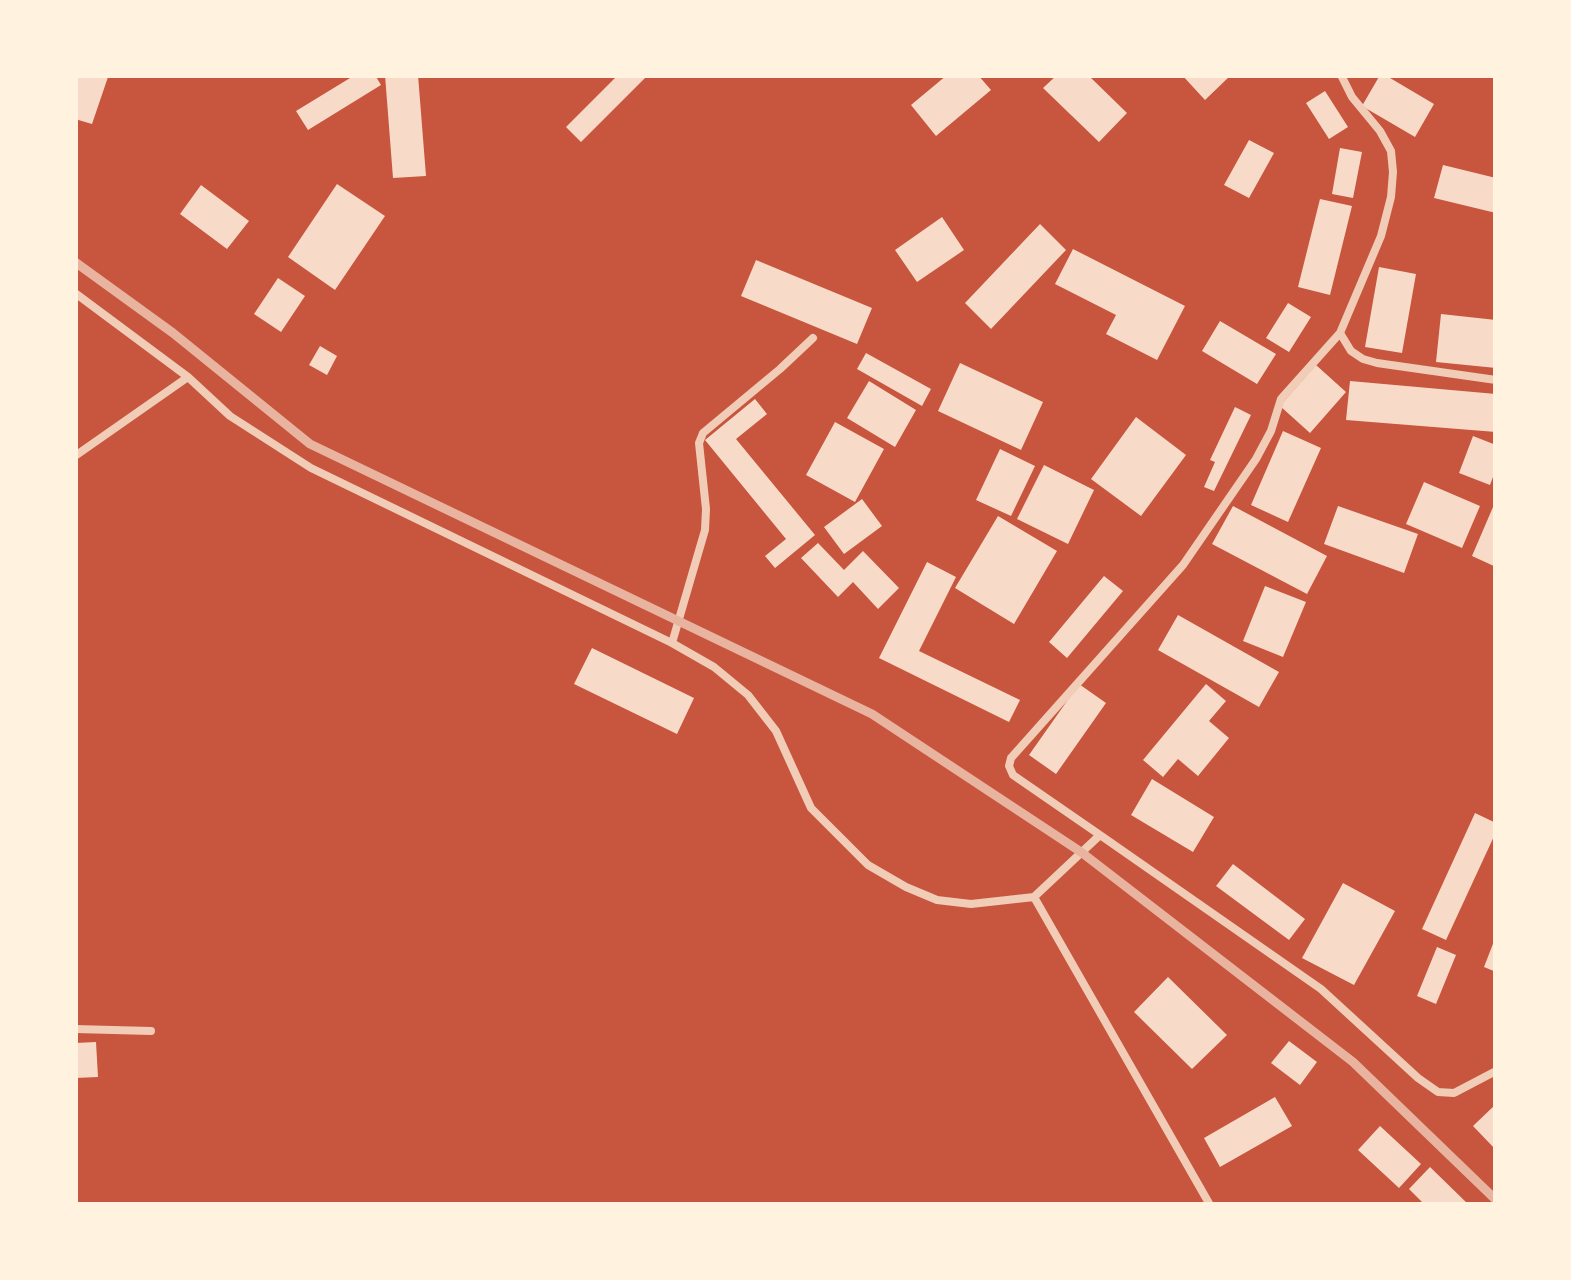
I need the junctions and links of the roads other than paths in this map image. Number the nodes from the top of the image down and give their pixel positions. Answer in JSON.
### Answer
{"nodes":[{"id":1,"x":1341,"y":75,"type":"edge"},
{"id":2,"x":75,"y":293,"type":"edge"},
{"id":3,"x":1340,"y":333,"type":"junction"},
{"id":4,"x":813,"y":338,"type":"dead end"},
{"id":5,"x":188,"y":377,"type":"junction"},
{"id":6,"x":1496,"y":380,"type":"edge"},
{"id":7,"x":75,"y":456,"type":"edge"},
{"id":8,"x":672,"y":643,"type":"junction"},
{"id":9,"x":1100,"y":835,"type":"junction"},
{"id":10,"x":1034,"y":897,"type":"junction"},
{"id":11,"x":75,"y":1029,"type":"edge"},
{"id":12,"x":151,"y":1031,"type":"dead end"},
{"id":13,"x":1496,"y":1071,"type":"edge"},
{"id":14,"x":1210,"y":1205,"type":"edge"}],
"edges":[{"from":1,"to":3,"type":"lane"},
{"from":2,"to":5,"type":"lane"},
{"from":3,"to":6,"type":"lane"},
{"from":3,"to":9,"type":"lane"},
{"from":4,"to":8,"type":"lane"},
{"from":5,"to":7,"type":"lane"},
{"from":5,"to":8,"type":"lane"},
{"from":8,"to":10,"type":"lane"},
{"from":9,"to":10,"type":"lane"},
{"from":9,"to":13,"type":"lane"},
{"from":10,"to":14,"type":"lane"},
{"from":11,"to":12,"type":"lane"}]}
